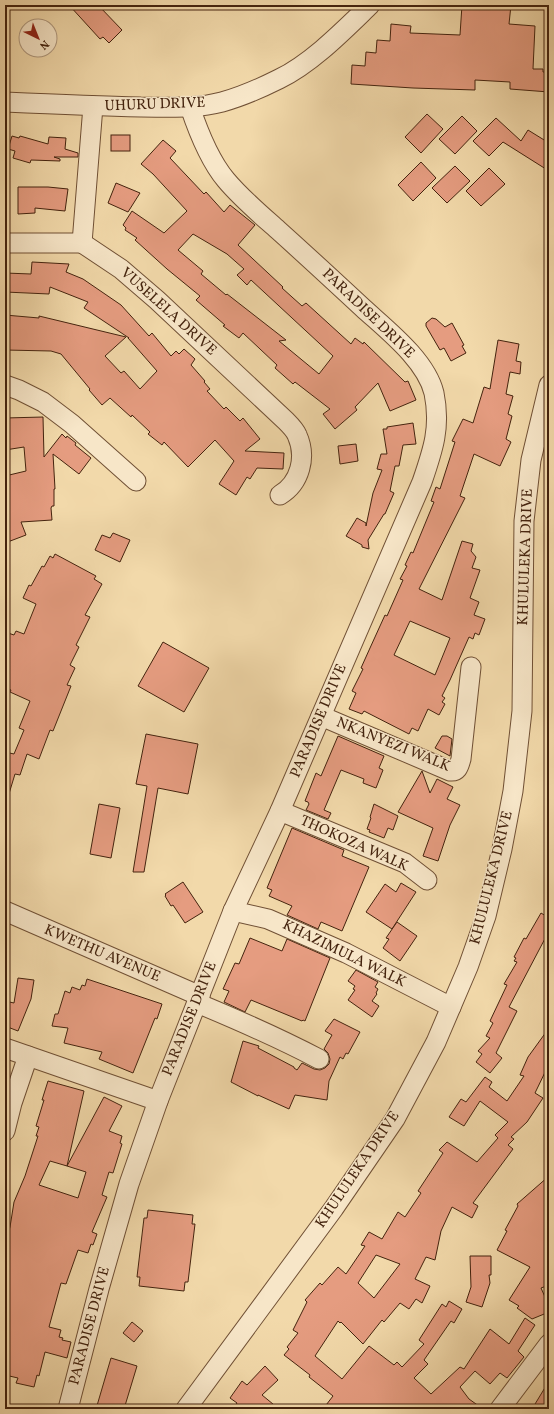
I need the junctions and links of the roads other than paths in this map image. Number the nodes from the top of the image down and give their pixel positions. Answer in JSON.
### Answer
{"nodes":[{"id":1,"x":370,"y":5,"type":"edge"},
{"id":2,"x":5,"y":102,"type":"edge"},
{"id":3,"x":93,"y":106,"type":"junction"},
{"id":4,"x":190,"y":107,"type":"junction"},
{"id":5,"x":5,"y":243,"type":"edge"},
{"id":6,"x":82,"y":243,"type":"junction"},
{"id":7,"x":5,"y":385,"type":"edge"},
{"id":8,"x":549,"y":385,"type":"edge"},
{"id":9,"x":136,"y":481,"type":"dead end"},
{"id":10,"x":280,"y":495,"type":"dead end"},
{"id":11,"x":471,"y":667,"type":"dead end"},
{"id":12,"x":321,"y":716,"type":"junction"},
{"id":13,"x":280,"y":811,"type":"junction"},
{"id":14,"x":427,"y":880,"type":"dead end"},
{"id":15,"x":5,"y":911,"type":"edge"},
{"id":16,"x":233,"y":911,"type":"junction"},
{"id":17,"x":198,"y":1000,"type":"junction"},
{"id":18,"x":451,"y":1007,"type":"junction"},
{"id":19,"x":5,"y":1048,"type":"edge"},
{"id":20,"x":28,"y":1056,"type":"junction"},
{"id":21,"x":319,"y":1059,"type":"dead end"},
{"id":22,"x":158,"y":1100,"type":"junction"},
{"id":23,"x":5,"y":1131,"type":"edge"},
{"id":24,"x":549,"y":1344,"type":"edge"},
{"id":25,"x":68,"y":1409,"type":"edge"},
{"id":26,"x":186,"y":1409,"type":"edge"},
{"id":27,"x":500,"y":1409,"type":"edge"}],
"edges":[{"from":1,"to":4,"type":"street","name":"UHURU DRIVE"},
{"from":2,"to":3,"type":"street","name":"UHURU DRIVE"},
{"from":3,"to":4,"type":"street","name":"UHURU DRIVE"},
{"from":3,"to":6,"type":"street"},
{"from":4,"to":12,"type":"street","name":"PARADISE DRIVE"},
{"from":5,"to":6,"type":"street"},
{"from":6,"to":10,"type":"street","name":"VUSELELA DRIVE"},
{"from":7,"to":9,"type":"street"},
{"from":8,"to":18,"type":"street","name":"KHULULEKA DRIVE"},
{"from":11,"to":12,"type":"street","name":"NKANYEZI WALK"},
{"from":12,"to":13,"type":"street","name":"PARADISE DRIVE"},
{"from":13,"to":14,"type":"street","name":"THOKOZA WALK"},
{"from":13,"to":16,"type":"street","name":"PARADISE DRIVE"},
{"from":15,"to":17,"type":"street","name":"KWETHU AVENUE"},
{"from":16,"to":17,"type":"street","name":"PARADISE DRIVE"},
{"from":16,"to":18,"type":"street","name":"KHAZIMULA WALK"},
{"from":17,"to":21,"type":"street","name":"KWETHU AVENUE"},
{"from":17,"to":22,"type":"street","name":"PARADISE DRIVE"},
{"from":18,"to":26,"type":"street","name":"KHULULEKA DRIVE"},
{"from":19,"to":20,"type":"street"},
{"from":20,"to":22,"type":"street"},
{"from":20,"to":23,"type":"street"},
{"from":22,"to":25,"type":"street","name":"PARADISE DRIVE"},
{"from":24,"to":27,"type":"street"}]}
